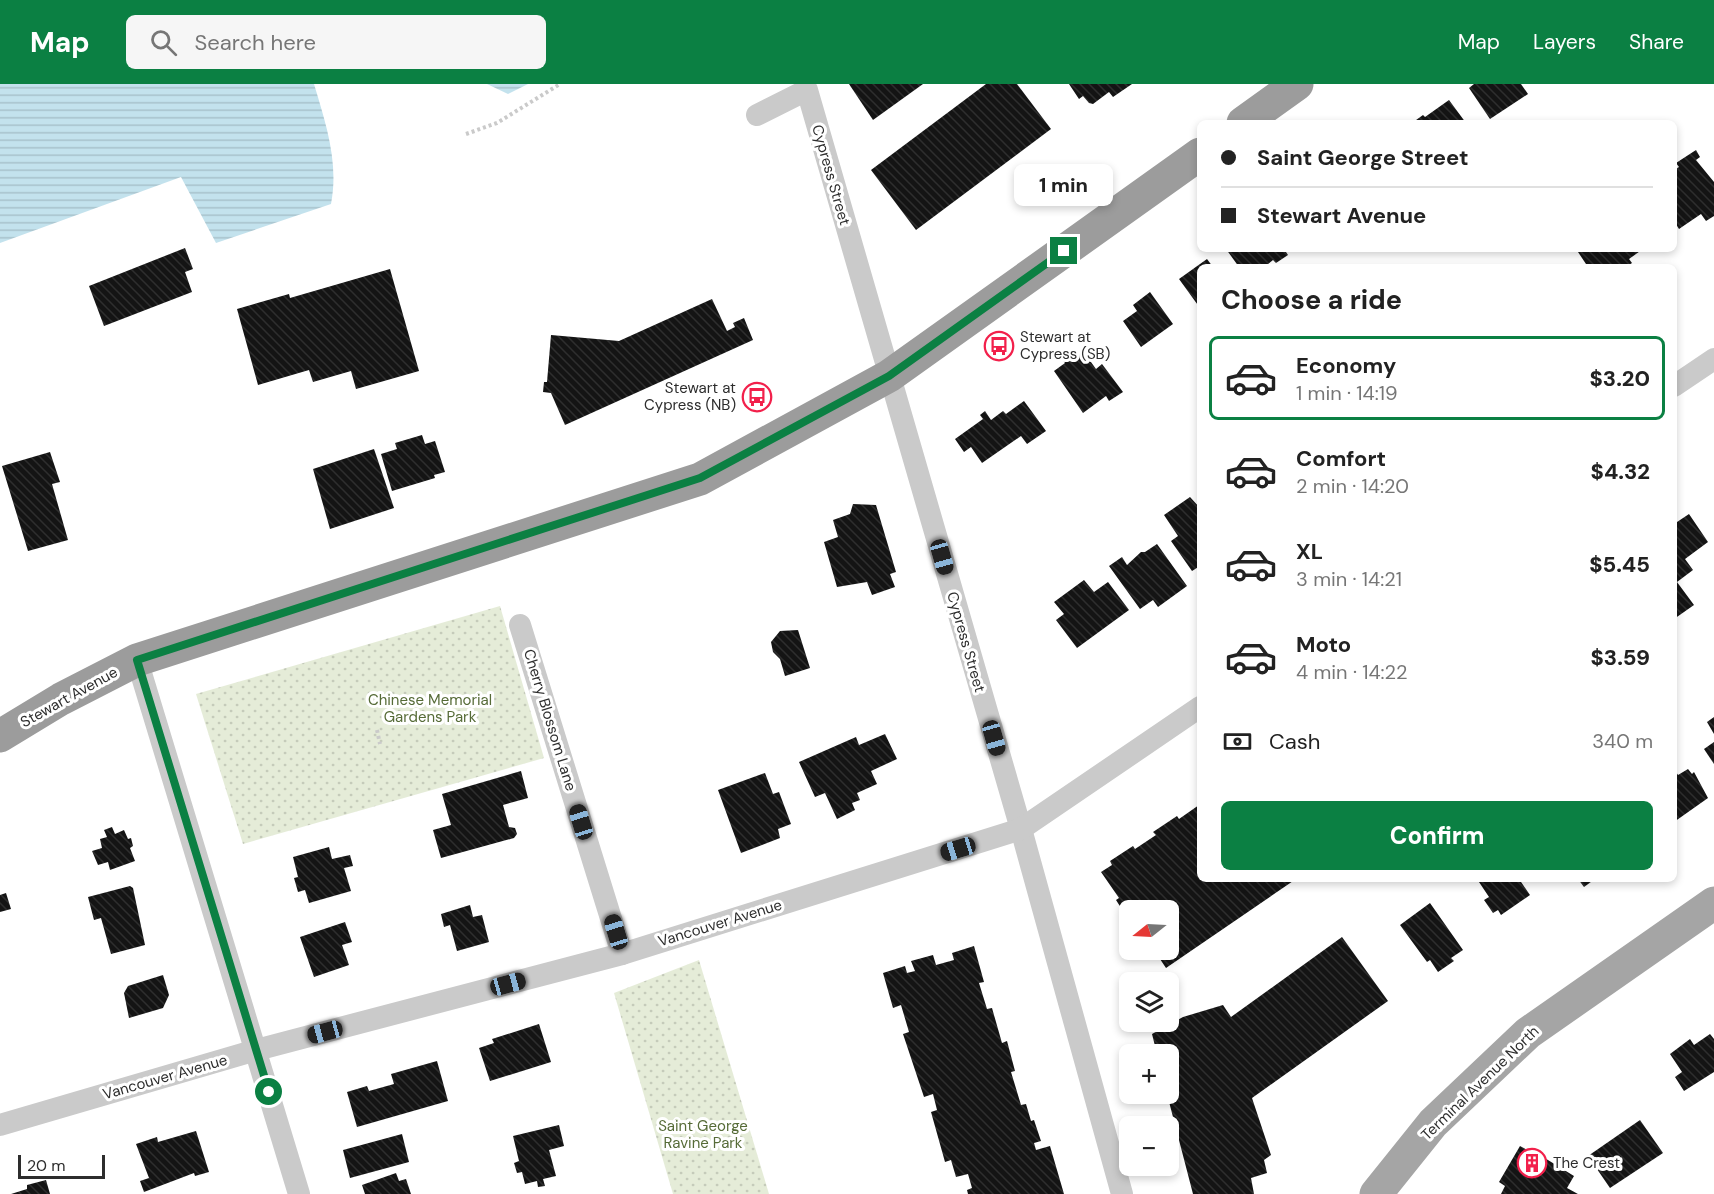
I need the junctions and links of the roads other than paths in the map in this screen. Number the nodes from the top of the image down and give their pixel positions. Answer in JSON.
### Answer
{"nodes":[{"id":1,"x":1297,"y":84,"type":"edge"},
{"id":2,"x":758,"y":115,"type":"dead end"},
{"id":3,"x":1246,"y":120,"type":"edge"},
{"id":4,"x":1197,"y":155,"type":"edge"},
{"id":5,"x":1714,"y":359,"type":"edge"},
{"id":6,"x":889,"y":376,"type":"junction"},
{"id":7,"x":1677,"y":384,"type":"edge"},
{"id":8,"x":520,"y":625,"type":"dead end"},
{"id":9,"x":137,"y":660,"type":"junction"},
{"id":10,"x":1197,"y":710,"type":"edge"},
{"id":11,"x":0,"y":736,"type":"edge"},
{"id":12,"x":1021,"y":829,"type":"junction"},
{"id":13,"x":1714,"y":903,"type":"edge"},
{"id":14,"x":622,"y":954,"type":"junction"},
{"id":15,"x":256,"y":1050,"type":"junction"},
{"id":16,"x":0,"y":1125,"type":"edge"},
{"id":17,"x":299,"y":1194,"type":"edge"},
{"id":18,"x":1122,"y":1194,"type":"edge"},
{"id":19,"x":1376,"y":1194,"type":"edge"}],
"edges":[{"from":1,"to":3,"type":"highway"},
{"from":2,"to":6,"type":"street","name":"Cypress Street"},
{"from":4,"to":6,"type":"highway","name":"Stewart Avenue"},
{"from":5,"to":7,"type":"street"},
{"from":6,"to":9,"type":"highway","name":"Stewart Avenue"},
{"from":6,"to":12,"type":"street","name":"Cypress Street"},
{"from":8,"to":14,"type":"street","name":"Cherry Blossom Lane"},
{"from":9,"to":11,"type":"highway","name":"Stewart Avenue"},
{"from":9,"to":15,"type":"street"},
{"from":10,"to":12,"type":"street","name":"Vancouver Avenue"},
{"from":12,"to":14,"type":"street","name":"Vancouver Avenue"},
{"from":12,"to":18,"type":"street","name":"Cypress Street"},
{"from":13,"to":19,"type":"main road","name":"Terminal Avenue North"},
{"from":14,"to":15,"type":"street","name":"Vancouver Avenue"},
{"from":15,"to":16,"type":"street","name":"Vancouver Avenue"},
{"from":15,"to":17,"type":"street"}]}
